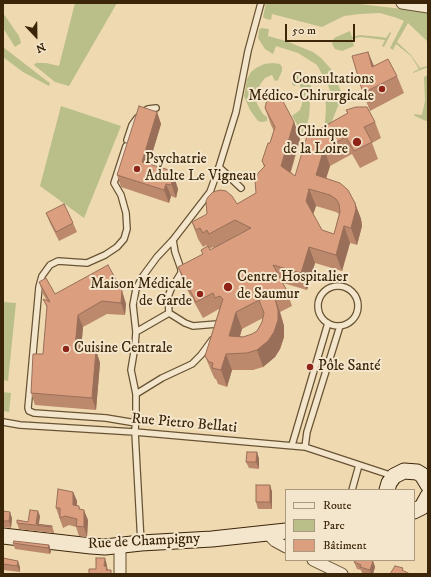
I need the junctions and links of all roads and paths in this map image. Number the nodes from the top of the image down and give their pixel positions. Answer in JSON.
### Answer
{"nodes":[{"id":1,"x":261,"y":3,"type":"edge"},
{"id":2,"x":402,"y":3,"type":"edge"},
{"id":3,"x":428,"y":7,"type":"edge"},
{"id":4,"x":156,"y":108,"type":"dead end"},
{"id":5,"x":219,"y":167,"type":"junction"},
{"id":6,"x":241,"y":188,"type":"dead end"},
{"id":7,"x":173,"y":240,"type":"junction"},
{"id":8,"x":169,"y":313,"type":"junction"},
{"id":9,"x":225,"y":316,"type":"edge"},
{"id":10,"x":217,"y":324,"type":"junction"},
{"id":11,"x":328,"y":324,"type":"junction"},
{"id":12,"x":340,"y":326,"type":"junction"},
{"id":13,"x":136,"y":332,"type":"junction"},
{"id":14,"x":136,"y":394,"type":"junction"},
{"id":15,"x":3,"y":422,"type":"edge"},
{"id":16,"x":136,"y":423,"type":"junction"},
{"id":17,"x":135,"y":432,"type":"junction"},
{"id":18,"x":292,"y":445,"type":"junction"},
{"id":19,"x":305,"y":447,"type":"junction"},
{"id":20,"x":359,"y":465,"type":"junction"},
{"id":21,"x":394,"y":476,"type":"junction"},
{"id":22,"x":427,"y":487,"type":"edge"},
{"id":23,"x":352,"y":489,"type":"edge"},
{"id":24,"x":387,"y":489,"type":"edge"},
{"id":25,"x":415,"y":510,"type":"edge"},
{"id":26,"x":285,"y":531,"type":"edge"},
{"id":27,"x":269,"y":533,"type":"junction"},
{"id":28,"x":3,"y":536,"type":"edge"},
{"id":29,"x":141,"y":543,"type":"junction"},
{"id":30,"x":120,"y":546,"type":"junction"},
{"id":31,"x":285,"y":546,"type":"edge"},
{"id":32,"x":315,"y":561,"type":"edge"},
{"id":33,"x":120,"y":574,"type":"edge"},
{"id":34,"x":342,"y":574,"type":"edge"}],
"edges":[{"from":1,"to":5,"type":"lane"},
{"from":2,"to":3,"type":"street"},
{"from":4,"to":16,"type":"lane"},
{"from":5,"to":6,"type":"lane"},
{"from":5,"to":7,"type":"lane"},
{"from":7,"to":8,"type":"lane"},
{"from":7,"to":13,"type":"lane"},
{"from":8,"to":10,"type":"lane"},
{"from":8,"to":13,"type":"lane"},
{"from":9,"to":10,"type":"lane"},
{"from":10,"to":14,"type":"lane"},
{"from":11,"to":12,"type":"lane"},
{"from":11,"to":12,"type":"lane"},
{"from":11,"to":18,"type":"lane"},
{"from":12,"to":19,"type":"lane"},
{"from":13,"to":14,"type":"lane"},
{"from":14,"to":16,"type":"lane"},
{"from":15,"to":17,"type":"lane","name":"Rue Pietro Bellati"},
{"from":16,"to":17,"type":"lane"},
{"from":17,"to":18,"type":"lane","name":"Rue Pietro Bellati"},
{"from":17,"to":29,"type":"lane"},
{"from":18,"to":19,"type":"lane","name":"Rue Pietro Bellati"},
{"from":19,"to":20,"type":"lane","name":"Rue Pietro Bellati"},
{"from":20,"to":21,"type":"lane","name":"Rue Pietro Bellati"},
{"from":20,"to":23,"type":"lane"},
{"from":21,"to":22,"type":"street"},
{"from":21,"to":24,"type":"street"},
{"from":22,"to":25,"type":"street"},
{"from":26,"to":27,"type":"street","name":"Rue de Champigny"},
{"from":27,"to":29,"type":"street","name":"Rue de Champigny"},
{"from":27,"to":31,"type":"street"},
{"from":28,"to":30,"type":"street","name":"Rue de Champigny"},
{"from":29,"to":30,"type":"street","name":"Rue de Champigny"},
{"from":30,"to":33,"type":"street"},
{"from":32,"to":34,"type":"street"}]}
